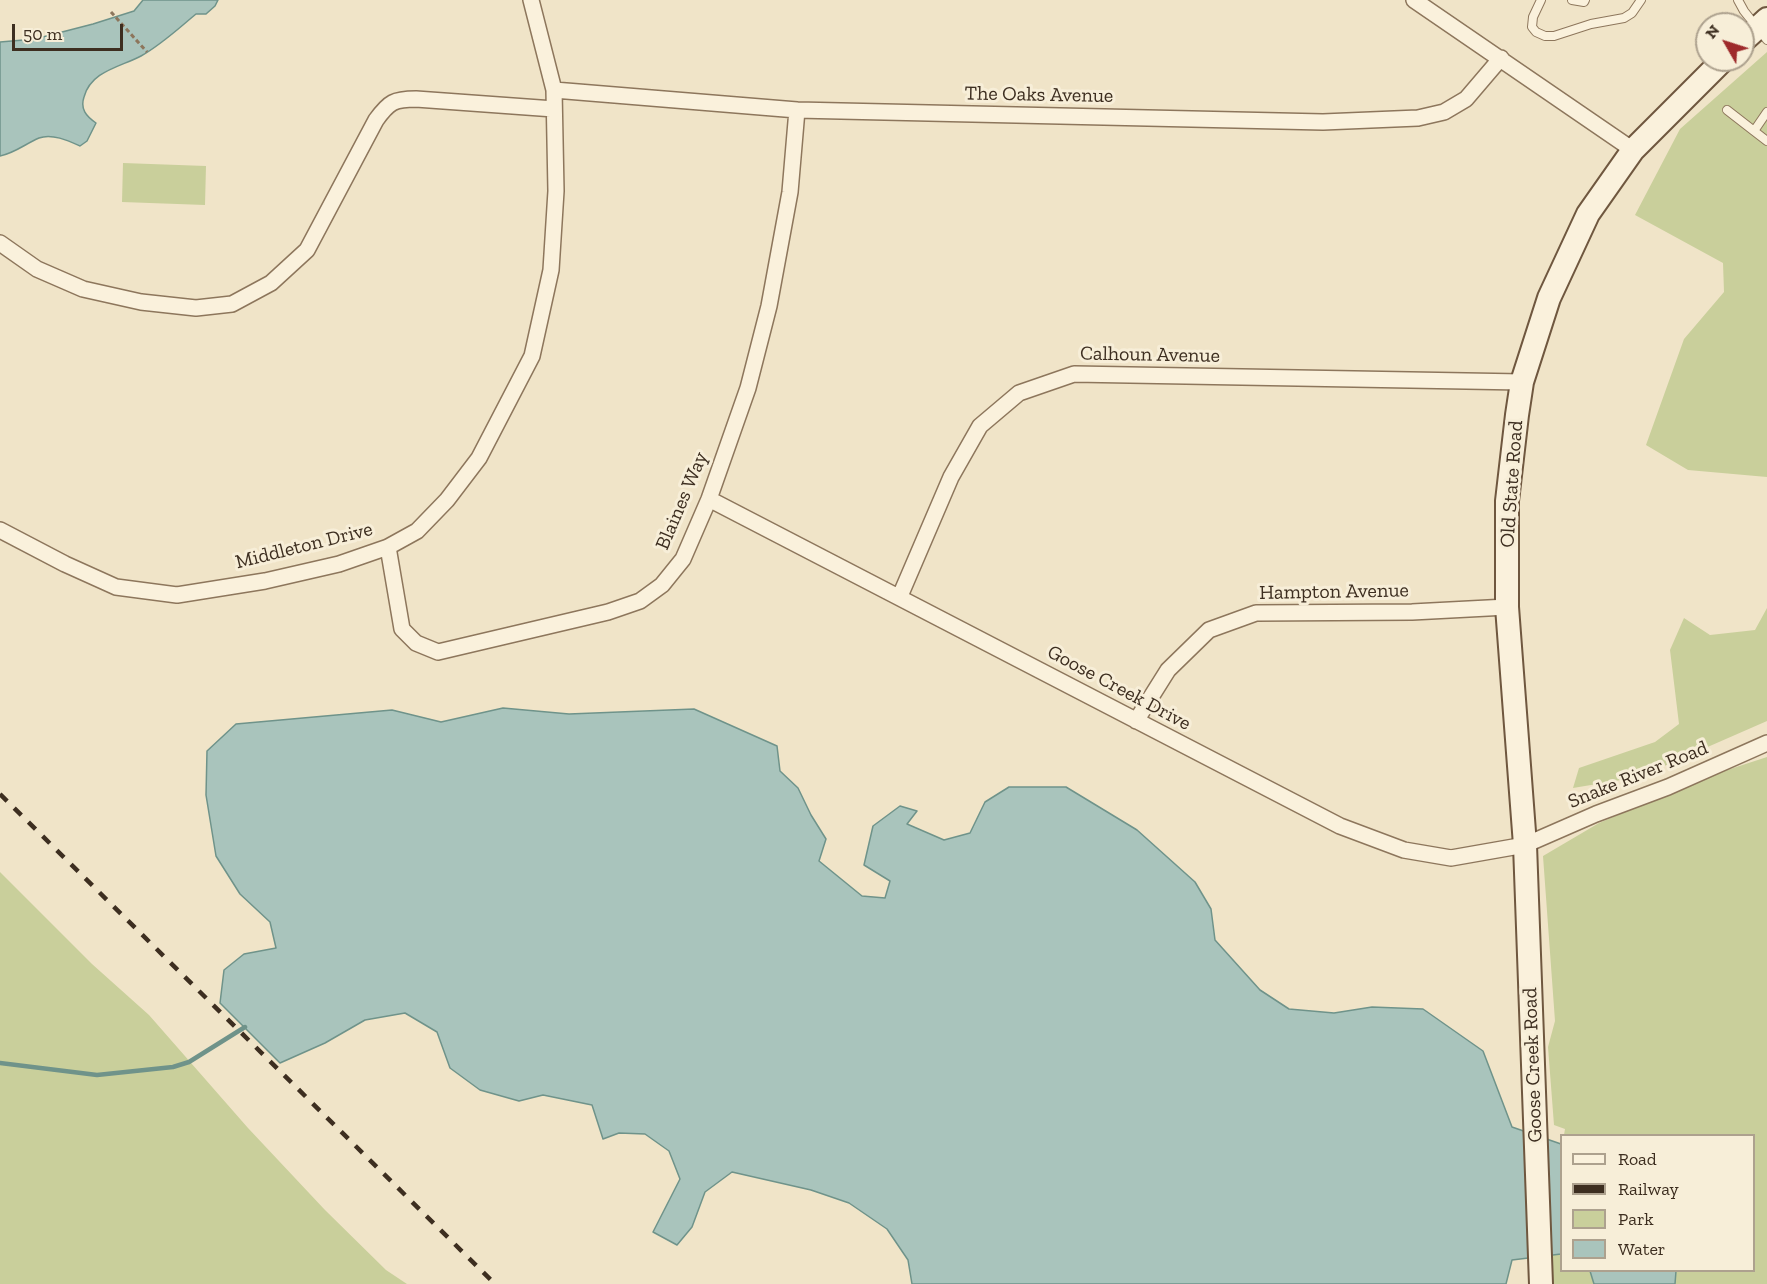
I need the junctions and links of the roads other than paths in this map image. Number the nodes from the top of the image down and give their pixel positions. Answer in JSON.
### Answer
{"nodes":[{"id":1,"x":531,"y":0,"type":"edge"},
{"id":2,"x":1414,"y":0,"type":"edge"},
{"id":3,"x":1541,"y":0,"type":"edge"},
{"id":4,"x":1572,"y":0,"type":"edge"},
{"id":5,"x":1585,"y":0,"type":"edge"},
{"id":6,"x":1641,"y":0,"type":"edge"},
{"id":7,"x":1738,"y":0,"type":"edge"},
{"id":8,"x":1758,"y":32,"type":"edge"},
{"id":9,"x":1501,"y":58,"type":"junction"},
{"id":10,"x":1711,"y":72,"type":"edge"},
{"id":11,"x":554,"y":90,"type":"junction"},
{"id":12,"x":554,"y":109,"type":"junction"},
{"id":13,"x":797,"y":110,"type":"junction"},
{"id":14,"x":1727,"y":110,"type":"dead end"},
{"id":15,"x":1767,"y":112,"type":"edge"},
{"id":16,"x":1754,"y":131,"type":"junction"},
{"id":17,"x":1767,"y":141,"type":"edge"},
{"id":18,"x":1633,"y":150,"type":"junction"},
{"id":19,"x":0,"y":243,"type":"edge"},
{"id":20,"x":1522,"y":382,"type":"junction"},
{"id":21,"x":709,"y":499,"type":"junction"},
{"id":22,"x":0,"y":530,"type":"edge"},
{"id":23,"x":388,"y":547,"type":"junction"},
{"id":24,"x":900,"y":596,"type":"junction"},
{"id":25,"x":1507,"y":607,"type":"junction"},
{"id":26,"x":1136,"y":721,"type":"junction"},
{"id":27,"x":1767,"y":742,"type":"edge"},
{"id":28,"x":1525,"y":845,"type":"junction"},
{"id":29,"x":1541,"y":1281,"type":"edge"}],
"edges":[{"from":1,"to":11,"type":"street","name":"Middleton Drive"},
{"from":2,"to":9,"type":"street"},
{"from":3,"to":6,"type":"lane"},
{"from":4,"to":5,"type":"lane"},
{"from":7,"to":8,"type":"lane"},
{"from":9,"to":13,"type":"street","name":"The Oaks Avenue"},
{"from":9,"to":18,"type":"street"},
{"from":10,"to":18,"type":"main road","name":"Old State Road"},
{"from":11,"to":12,"type":"street","name":"Middleton Drive"},
{"from":11,"to":13,"type":"street","name":"The Oaks Avenue"},
{"from":12,"to":19,"type":"street"},
{"from":12,"to":23,"type":"street","name":"Middleton Drive"},
{"from":13,"to":21,"type":"street","name":"Blaines Way"},
{"from":14,"to":16,"type":"lane"},
{"from":15,"to":16,"type":"lane"},
{"from":16,"to":17,"type":"lane"},
{"from":18,"to":20,"type":"main road","name":"Old State Road"},
{"from":20,"to":24,"type":"street","name":"Calhoun Avenue"},
{"from":20,"to":25,"type":"main road","name":"Old State Road"},
{"from":21,"to":23,"type":"street","name":"Blaines Way"},
{"from":21,"to":24,"type":"street","name":"Goose Creek Drive"},
{"from":22,"to":23,"type":"street","name":"Middleton Drive"},
{"from":24,"to":26,"type":"street","name":"Goose Creek Drive"},
{"from":25,"to":26,"type":"street","name":"Hampton Avenue"},
{"from":25,"to":28,"type":"main road","name":"Old State Road"},
{"from":26,"to":28,"type":"street","name":"Goose Creek Drive"},
{"from":27,"to":28,"type":"street","name":"Snake River Road"},
{"from":28,"to":29,"type":"main road","name":"Goose Creek Road"}]}
